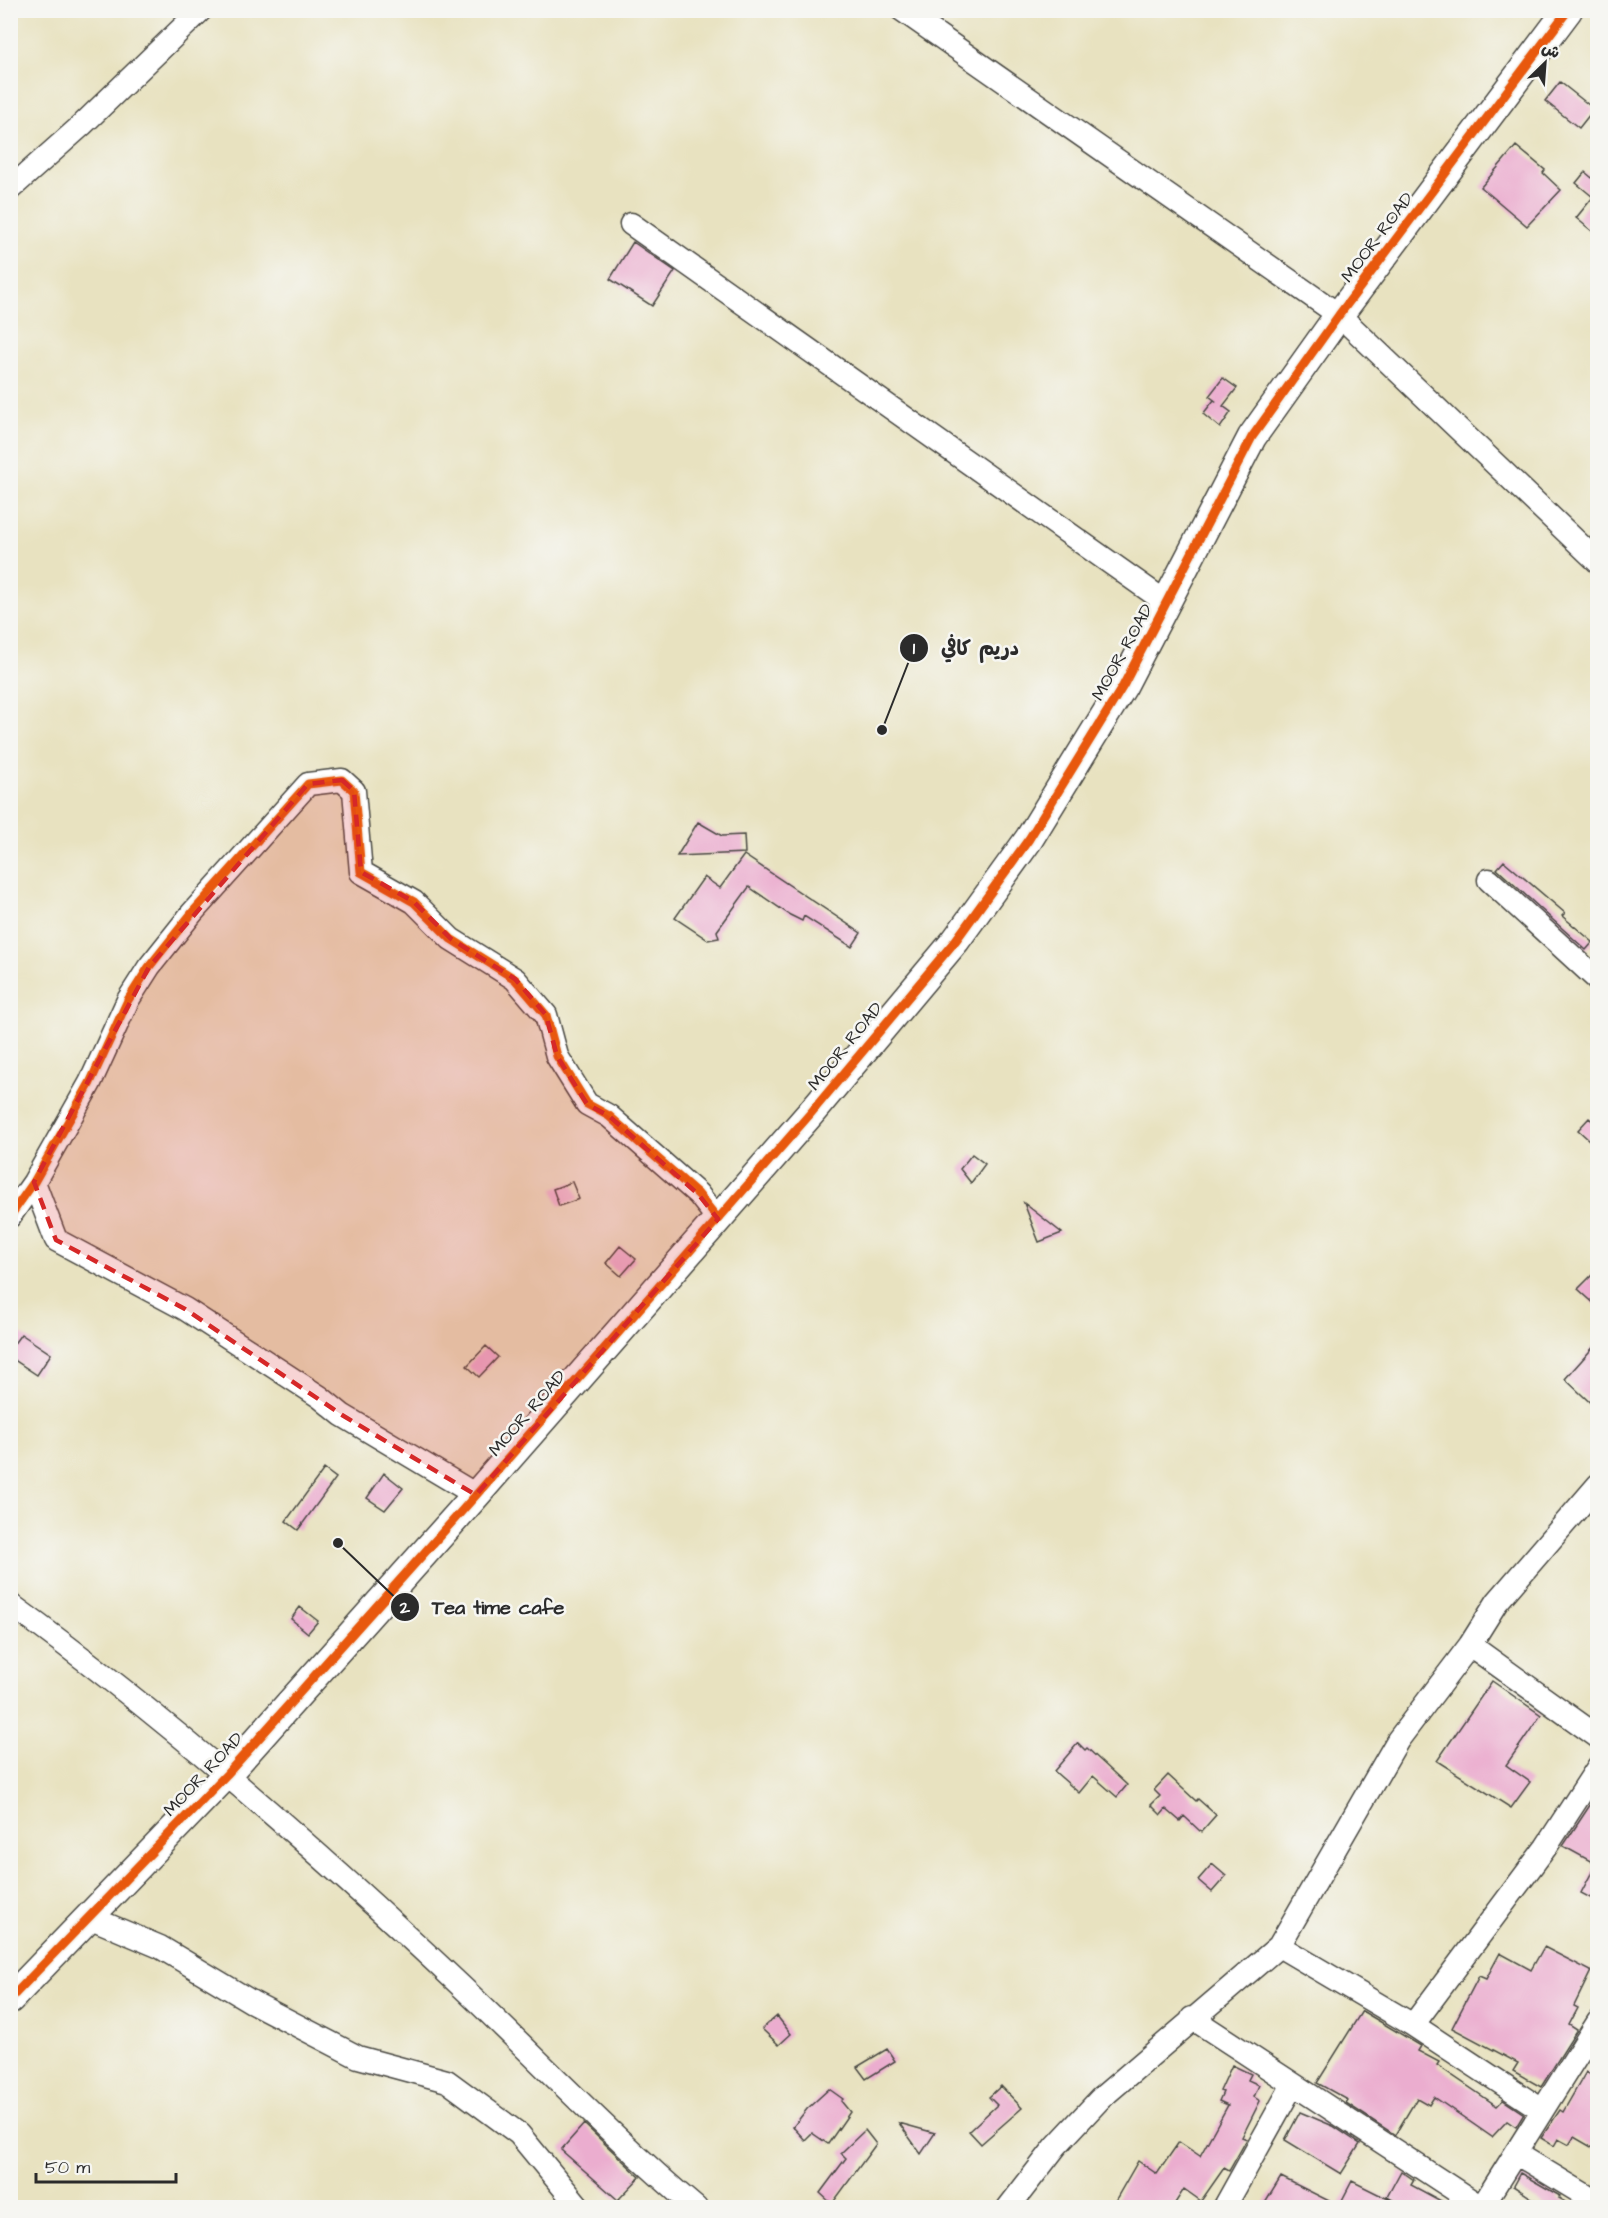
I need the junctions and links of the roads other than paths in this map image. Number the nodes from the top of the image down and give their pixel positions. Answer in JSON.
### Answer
{"nodes":[{"id":1,"x":201,"y":10,"type":"edge"},
{"id":2,"x":902,"y":10,"type":"edge"},
{"id":3,"x":1568,"y":10,"type":"edge"},
{"id":4,"x":10,"y":189,"type":"edge"},
{"id":5,"x":632,"y":224,"type":"dead end"},
{"id":6,"x":1339,"y":315,"type":"junction"},
{"id":7,"x":1598,"y":562,"type":"edge"},
{"id":8,"x":1167,"y":603,"type":"junction"},
{"id":9,"x":1489,"y":880,"type":"dead end"},
{"id":10,"x":1598,"y":980,"type":"edge"},
{"id":11,"x":34,"y":1182,"type":"junction"},
{"id":12,"x":10,"y":1216,"type":"edge"},
{"id":13,"x":718,"y":1219,"type":"junction"},
{"id":14,"x":1598,"y":1485,"type":"edge"},
{"id":15,"x":476,"y":1496,"type":"junction"},
{"id":16,"x":10,"y":1604,"type":"edge"},
{"id":17,"x":1470,"y":1645,"type":"junction"},
{"id":18,"x":1598,"y":1737,"type":"edge"},
{"id":19,"x":1598,"y":1767,"type":"edge"},
{"id":20,"x":227,"y":1774,"type":"junction"},
{"id":21,"x":89,"y":1917,"type":"junction"},
{"id":22,"x":1279,"y":1946,"type":"junction"},
{"id":23,"x":10,"y":1999,"type":"edge"},
{"id":24,"x":1192,"y":2018,"type":"junction"},
{"id":25,"x":1598,"y":2022,"type":"edge"},
{"id":26,"x":1413,"y":2025,"type":"junction"},
{"id":27,"x":1292,"y":2086,"type":"junction"},
{"id":28,"x":1542,"y":2110,"type":"junction"},
{"id":29,"x":1517,"y":2154,"type":"junction"},
{"id":30,"x":1598,"y":2203,"type":"edge"},
{"id":31,"x":1481,"y":2207,"type":"edge"},
{"id":32,"x":580,"y":2208,"type":"edge"},
{"id":33,"x":696,"y":2208,"type":"edge"},
{"id":34,"x":1008,"y":2208,"type":"edge"},
{"id":35,"x":1224,"y":2208,"type":"edge"}],
"edges":[{"from":1,"to":4,"type":"street"},
{"from":2,"to":6,"type":"street"},
{"from":3,"to":6,"type":"street","name":"MOOR ROAD"},
{"from":5,"to":8,"type":"street"},
{"from":6,"to":7,"type":"street"},
{"from":6,"to":8,"type":"street","name":"MOOR ROAD"},
{"from":8,"to":13,"type":"street","name":"MOOR ROAD"},
{"from":9,"to":10,"type":"street"},
{"from":11,"to":12,"type":"street"},
{"from":11,"to":13,"type":"street"},
{"from":11,"to":15,"type":"street"},
{"from":13,"to":15,"type":"street","name":"MOOR ROAD"},
{"from":14,"to":17,"type":"street"},
{"from":15,"to":20,"type":"street","name":"MOOR ROAD"},
{"from":16,"to":20,"type":"street"},
{"from":17,"to":18,"type":"street"},
{"from":17,"to":22,"type":"street"},
{"from":19,"to":26,"type":"street"},
{"from":20,"to":21,"type":"street","name":"MOOR ROAD"},
{"from":20,"to":33,"type":"street"},
{"from":21,"to":23,"type":"street","name":"MOOR ROAD"},
{"from":21,"to":32,"type":"street"},
{"from":22,"to":24,"type":"street"},
{"from":22,"to":26,"type":"street"},
{"from":24,"to":27,"type":"street"},
{"from":24,"to":34,"type":"street"},
{"from":25,"to":28,"type":"street"},
{"from":26,"to":28,"type":"street"},
{"from":27,"to":31,"type":"street"},
{"from":27,"to":35,"type":"street"},
{"from":28,"to":29,"type":"street"},
{"from":29,"to":30,"type":"street"},
{"from":29,"to":31,"type":"street"}]}
